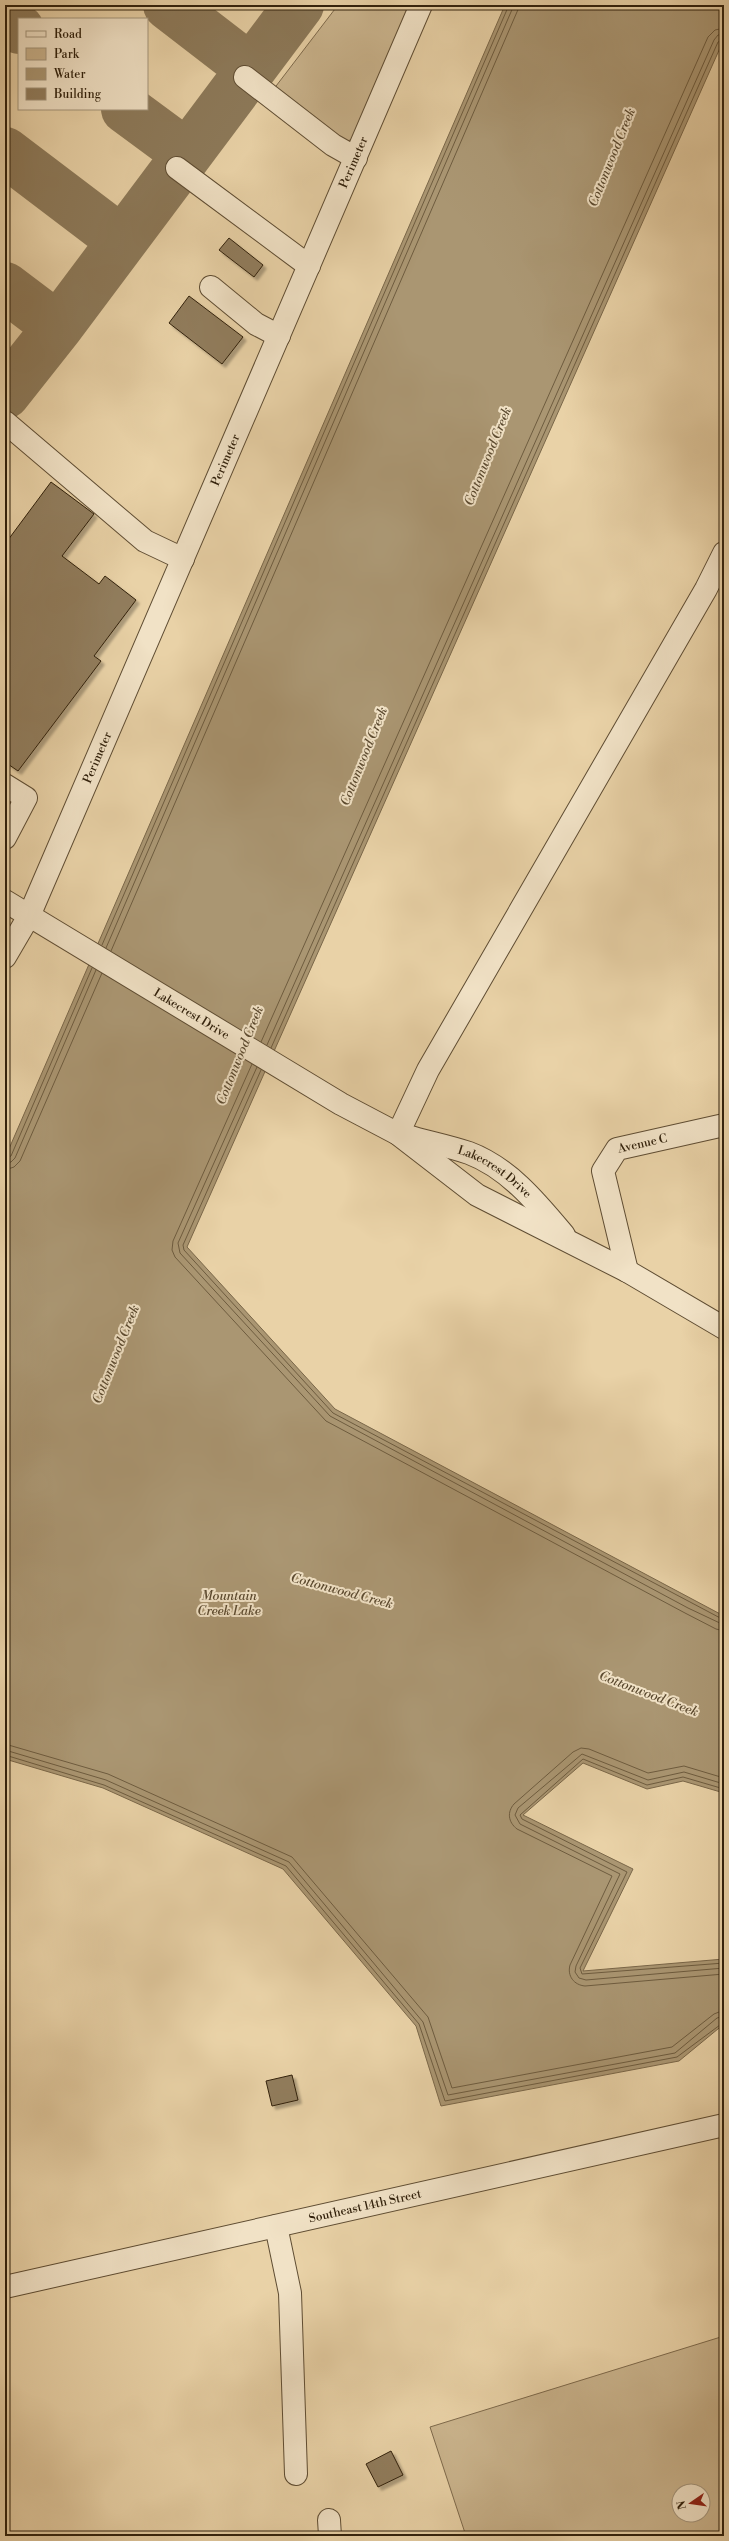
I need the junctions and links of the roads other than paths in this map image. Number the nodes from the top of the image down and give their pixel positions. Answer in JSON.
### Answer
{"nodes":[{"id":1,"x":421,"y":5,"type":"edge"},
{"id":2,"x":245,"y":77,"type":"dead end"},
{"id":3,"x":356,"y":158,"type":"junction"},
{"id":4,"x":177,"y":168,"type":"dead end"},
{"id":5,"x":309,"y":266,"type":"junction"},
{"id":6,"x":211,"y":287,"type":"dead end"},
{"id":7,"x":279,"y":336,"type":"junction"},
{"id":8,"x":5,"y":422,"type":"edge"},
{"id":9,"x":724,"y":553,"type":"edge"},
{"id":10,"x":184,"y":559,"type":"junction"},
{"id":11,"x":5,"y":785,"type":"edge"},
{"id":12,"x":5,"y":838,"type":"edge"},
{"id":13,"x":5,"y":901,"type":"edge"},
{"id":14,"x":29,"y":916,"type":"junction"},
{"id":15,"x":5,"y":957,"type":"edge"},
{"id":16,"x":724,"y":1125,"type":"edge"},
{"id":17,"x":398,"y":1134,"type":"junction"},
{"id":18,"x":571,"y":1243,"type":"junction"},
{"id":19,"x":627,"y":1271,"type":"junction"},
{"id":20,"x":724,"y":1328,"type":"edge"},
{"id":21,"x":724,"y":2125,"type":"edge"},
{"id":22,"x":276,"y":2226,"type":"junction"},
{"id":23,"x":5,"y":2287,"type":"edge"},
{"id":24,"x":296,"y":2474,"type":"dead end"}],
"edges":[{"from":1,"to":3,"type":"street","name":"Perimeter"},
{"from":2,"to":3,"type":"street"},
{"from":3,"to":5,"type":"street","name":"Perimeter"},
{"from":4,"to":5,"type":"street"},
{"from":5,"to":7,"type":"street","name":"Perimeter"},
{"from":6,"to":7,"type":"street"},
{"from":7,"to":10,"type":"street","name":"Perimeter"},
{"from":8,"to":10,"type":"street"},
{"from":9,"to":17,"type":"street"},
{"from":10,"to":14,"type":"street","name":"Perimeter"},
{"from":11,"to":12,"type":"street"},
{"from":13,"to":14,"type":"street","name":"Lakecrest Drive"},
{"from":14,"to":15,"type":"street","name":"Perimeter"},
{"from":14,"to":17,"type":"street","name":"Lakecrest Drive"},
{"from":16,"to":19,"type":"street","name":"Avenue C"},
{"from":17,"to":18,"type":"street","name":"Lakecrest Drive"},
{"from":17,"to":18,"type":"street","name":"Lakecrest Drive"},
{"from":18,"to":19,"type":"street","name":"Lakecrest Drive"},
{"from":19,"to":20,"type":"street","name":"Lakecrest Drive"},
{"from":21,"to":22,"type":"street","name":"Southeast 14th Street"},
{"from":22,"to":23,"type":"street","name":"Southeast 14th Street"},
{"from":22,"to":24,"type":"street"}]}
